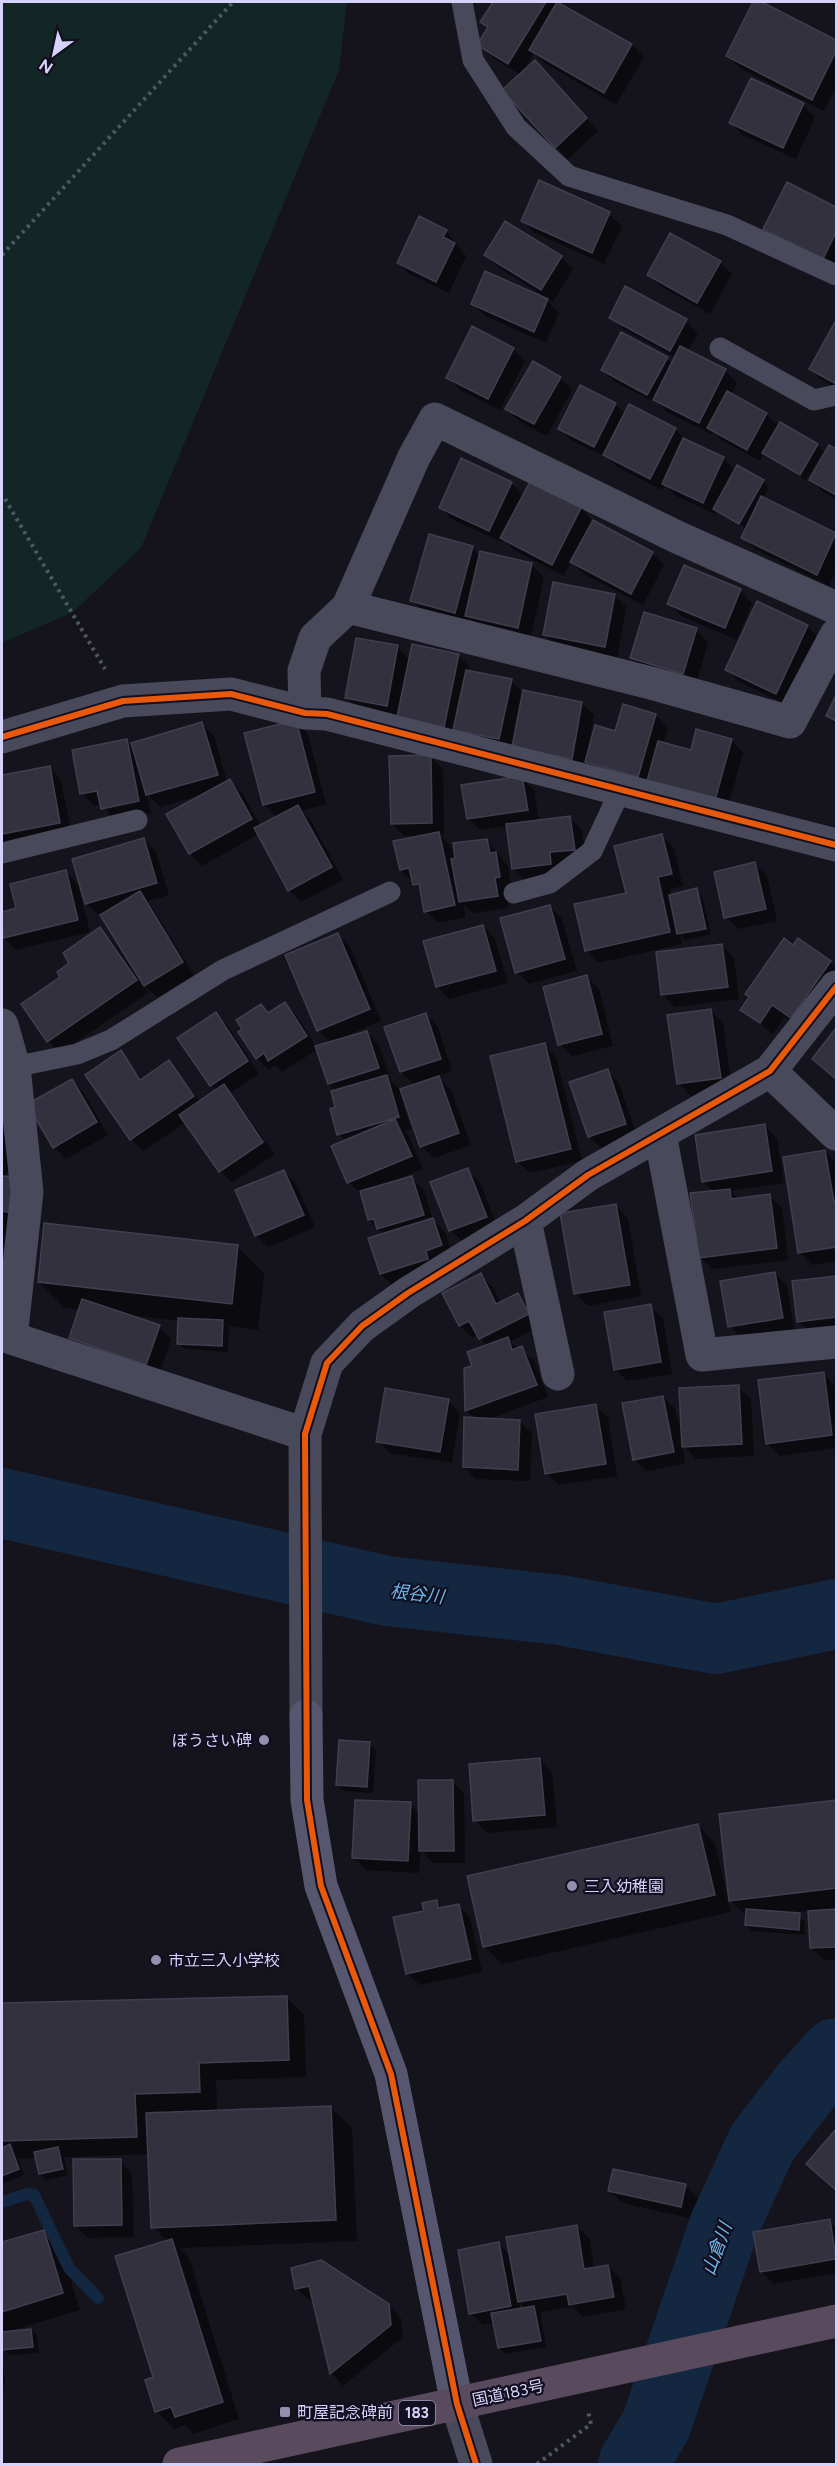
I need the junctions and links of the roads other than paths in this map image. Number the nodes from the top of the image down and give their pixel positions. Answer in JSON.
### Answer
{"nodes":[{"id":1,"x":462,"y":2,"type":"edge"},
{"id":2,"x":837,"y":275,"type":"edge"},
{"id":3,"x":720,"y":348,"type":"dead end"},
{"id":4,"x":837,"y":395,"type":"edge"},
{"id":5,"x":348,"y":607,"type":"junction"},
{"id":6,"x":837,"y":608,"type":"edge"},
{"id":7,"x":837,"y":635,"type":"edge"},
{"id":8,"x":305,"y":713,"type":"junction"},
{"id":9,"x":2,"y":738,"type":"edge"},
{"id":10,"x":620,"y":791,"type":"junction"},
{"id":11,"x":136,"y":820,"type":"dead end"},
{"id":12,"x":837,"y":845,"type":"edge"},
{"id":13,"x":2,"y":853,"type":"edge"},
{"id":14,"x":390,"y":892,"type":"dead end"},
{"id":15,"x":514,"y":893,"type":"dead end"},
{"id":16,"x":837,"y":987,"type":"edge"},
{"id":17,"x":2,"y":1025,"type":"edge"},
{"id":18,"x":14,"y":1067,"type":"junction"},
{"id":19,"x":770,"y":1071,"type":"junction"},
{"id":20,"x":660,"y":1134,"type":"junction"},
{"id":21,"x":837,"y":1134,"type":"edge"},
{"id":22,"x":525,"y":1221,"type":"junction"},
{"id":23,"x":6,"y":1336,"type":"edge"},
{"id":24,"x":837,"y":1342,"type":"edge"},
{"id":25,"x":558,"y":1374,"type":"dead end"},
{"id":26,"x":305,"y":1446,"type":"junction"},
{"id":27,"x":837,"y":2321,"type":"edge"},
{"id":28,"x":457,"y":2404,"type":"junction"},
{"id":29,"x":179,"y":2464,"type":"edge"},
{"id":30,"x":476,"y":2464,"type":"edge"}],
"edges":[{"from":1,"to":2,"type":"lane"},
{"from":3,"to":4,"type":"lane"},
{"from":5,"to":6,"type":"street"},
{"from":5,"to":7,"type":"street"},
{"from":5,"to":8,"type":"street"},
{"from":8,"to":9,"type":"street"},
{"from":8,"to":10,"type":"street"},
{"from":10,"to":12,"type":"street"},
{"from":10,"to":15,"type":"lane"},
{"from":11,"to":13,"type":"lane"},
{"from":14,"to":18,"type":"lane"},
{"from":16,"to":19,"type":"street"},
{"from":17,"to":18,"type":"street"},
{"from":18,"to":23,"type":"street"},
{"from":19,"to":20,"type":"street"},
{"from":19,"to":21,"type":"street"},
{"from":20,"to":22,"type":"street"},
{"from":20,"to":24,"type":"street"},
{"from":22,"to":25,"type":"street"},
{"from":22,"to":26,"type":"street"},
{"from":23,"to":26,"type":"street"},
{"from":26,"to":28,"type":"street"},
{"from":27,"to":28,"type":"highway","name":"国道183号","number":"183"},
{"from":28,"to":29,"type":"highway","name":"国道183号","number":"183"},
{"from":28,"to":30,"type":"street"}]}
